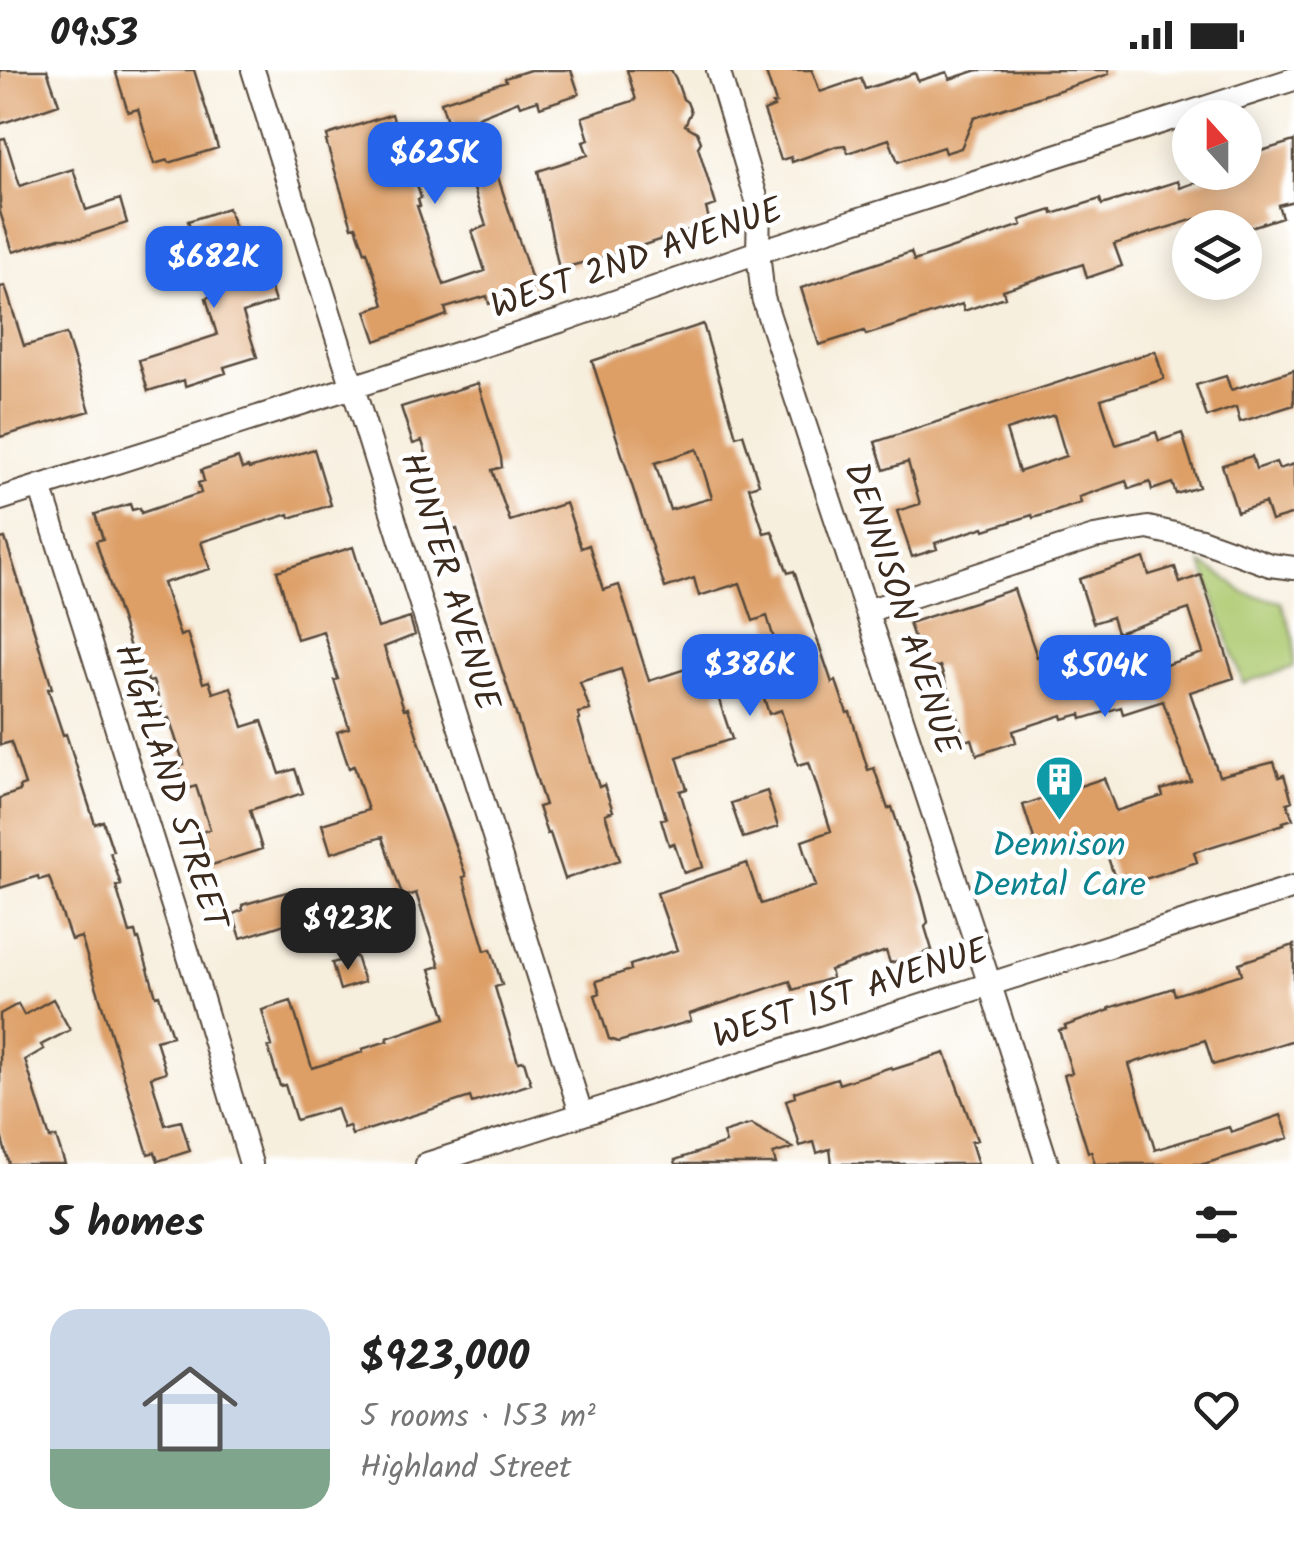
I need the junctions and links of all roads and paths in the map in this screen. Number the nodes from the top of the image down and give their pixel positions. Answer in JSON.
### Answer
{"nodes":[{"id":1,"x":253,"y":70,"type":"edge"},
{"id":2,"x":718,"y":70,"type":"edge"},
{"id":3,"x":1294,"y":79,"type":"edge"},
{"id":4,"x":758,"y":252,"type":"junction"},
{"id":5,"x":354,"y":386,"type":"junction"},
{"id":6,"x":40,"y":486,"type":"junction"},
{"id":7,"x":0,"y":499,"type":"edge"},
{"id":8,"x":1294,"y":568,"type":"edge"},
{"id":9,"x":867,"y":611,"type":"junction"},
{"id":10,"x":1294,"y":887,"type":"edge"},
{"id":11,"x":990,"y":985,"type":"junction"},
{"id":12,"x":581,"y":1114,"type":"junction"},
{"id":13,"x":252,"y":1164,"type":"edge"},
{"id":14,"x":427,"y":1164,"type":"edge"},
{"id":15,"x":1047,"y":1164,"type":"edge"}],
"edges":[{"from":1,"to":5,"type":"street","name":"HUNTER AVENUE"},
{"from":2,"to":4,"type":"street","name":"DENNISON AVENUE"},
{"from":3,"to":4,"type":"street","name":"WEST 2ND AVENUE"},
{"from":4,"to":5,"type":"street","name":"WEST 2ND AVENUE"},
{"from":4,"to":9,"type":"street","name":"DENNISON AVENUE"},
{"from":5,"to":6,"type":"street","name":"WEST 2ND AVENUE"},
{"from":5,"to":12,"type":"street","name":"HUNTER AVENUE"},
{"from":6,"to":7,"type":"street","name":"WEST 2ND AVENUE"},
{"from":6,"to":13,"type":"street","name":"HIGHLAND STREET"},
{"from":8,"to":9,"type":"street"},
{"from":9,"to":11,"type":"street","name":"DENNISON AVENUE"},
{"from":10,"to":11,"type":"street","name":"WEST 1ST AVENUE"},
{"from":11,"to":12,"type":"street","name":"WEST 1ST AVENUE"},
{"from":11,"to":15,"type":"street","name":"DENNISON AVENUE"},
{"from":12,"to":14,"type":"street","name":"WEST 1ST AVENUE"}]}
